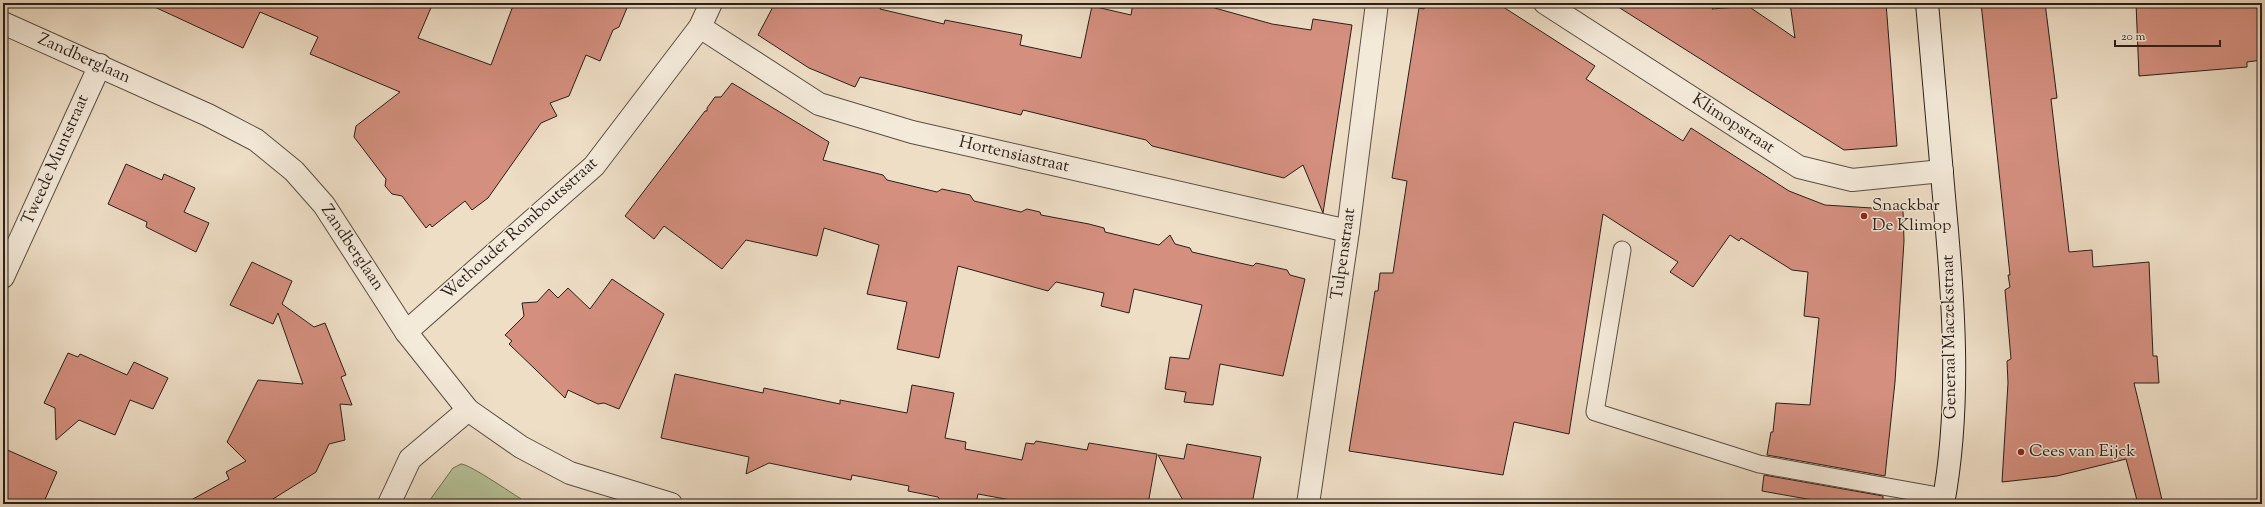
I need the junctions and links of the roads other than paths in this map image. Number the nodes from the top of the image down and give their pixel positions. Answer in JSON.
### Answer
{"nodes":[{"id":1,"x":711,"y":3,"type":"edge"},
{"id":2,"x":1377,"y":3,"type":"edge"},
{"id":3,"x":1545,"y":3,"type":"edge"},
{"id":4,"x":1927,"y":3,"type":"edge"},
{"id":5,"x":3,"y":23,"type":"edge"},
{"id":6,"x":700,"y":27,"type":"junction"},
{"id":7,"x":100,"y":65,"type":"junction"},
{"id":8,"x":1942,"y":171,"type":"junction"},
{"id":9,"x":1348,"y":231,"type":"junction"},
{"id":10,"x":1622,"y":250,"type":"dead end"},
{"id":11,"x":3,"y":277,"type":"edge"},
{"id":12,"x":406,"y":332,"type":"junction"},
{"id":13,"x":468,"y":410,"type":"junction"},
{"id":14,"x":1944,"y":500,"type":"edge"},
{"id":15,"x":389,"y":504,"type":"edge"},
{"id":16,"x":671,"y":504,"type":"edge"},
{"id":17,"x":1308,"y":504,"type":"edge"}],
"edges":[{"from":1,"to":6,"type":"street","name":"Wethouder Romboutsstraat"},
{"from":2,"to":9,"type":"street","name":"Tulpenstraat"},
{"from":3,"to":8,"type":"street","name":"Klimopstraat"},
{"from":4,"to":8,"type":"street","name":"Generaal Maczekstraat"},
{"from":5,"to":7,"type":"street","name":"Zandberglaan"},
{"from":6,"to":9,"type":"street","name":"Hortensiastraat"},
{"from":6,"to":12,"type":"street","name":"Wethouder Romboutsstraat"},
{"from":7,"to":11,"type":"street","name":"Tweede Muntstraat"},
{"from":7,"to":12,"type":"street","name":"Zandberglaan"},
{"from":8,"to":14,"type":"street","name":"Generaal Maczekstraat"},
{"from":9,"to":17,"type":"street","name":"Tulpenstraat"},
{"from":10,"to":14,"type":"lane"},
{"from":12,"to":13,"type":"street","name":"Zandberglaan"},
{"from":13,"to":15,"type":"street"},
{"from":13,"to":16,"type":"street","name":"Zandberglaan"}]}
